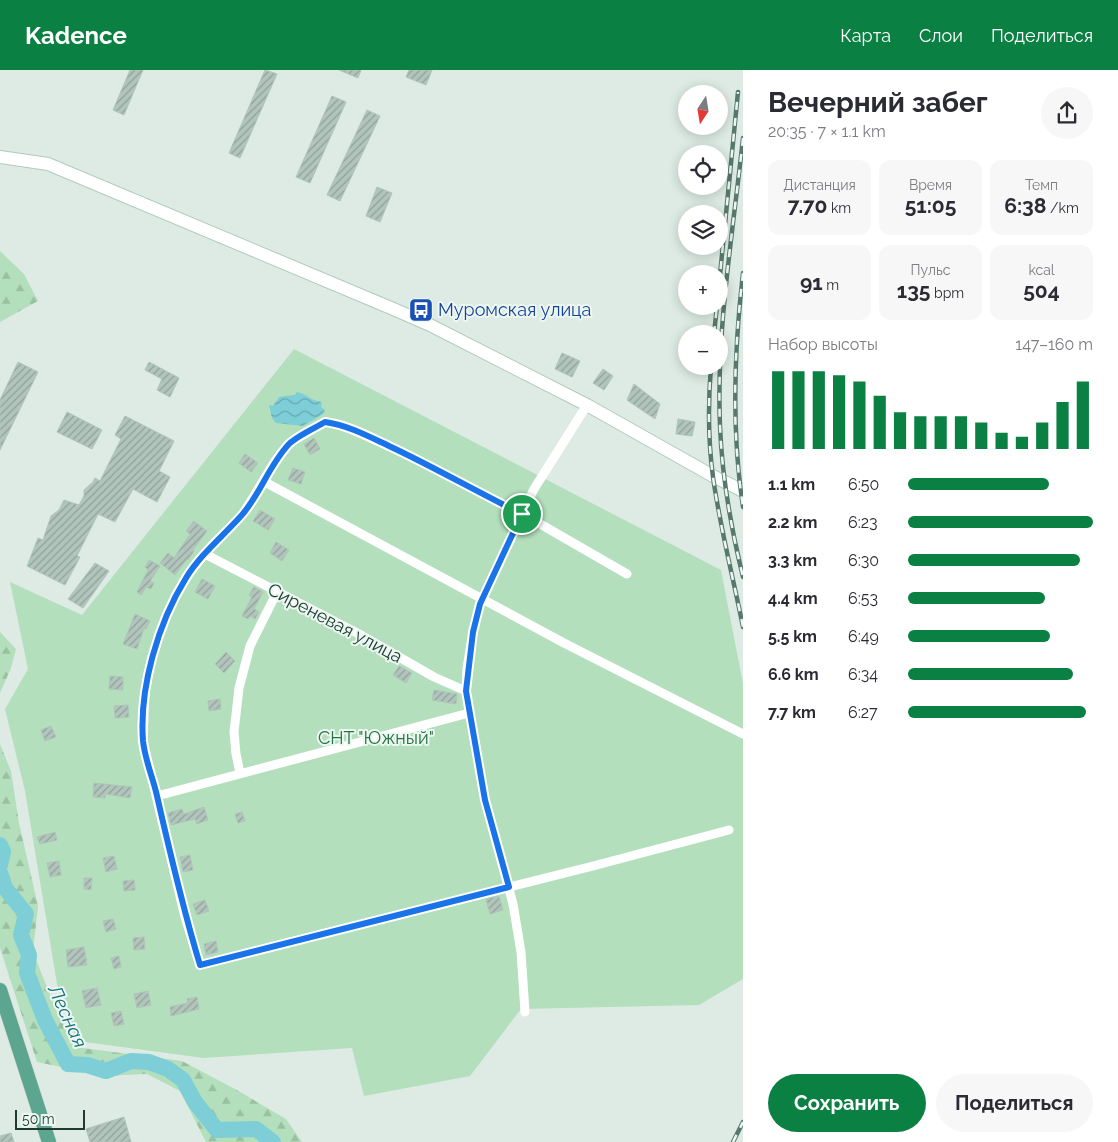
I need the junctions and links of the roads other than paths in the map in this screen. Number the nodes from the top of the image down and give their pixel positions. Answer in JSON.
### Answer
{"nodes":[{"id":1,"x":0,"y":157,"type":"edge"},
{"id":2,"x":587,"y":405,"type":"junction"},
{"id":3,"x":263,"y":481,"type":"junction"},
{"id":4,"x":743,"y":491,"type":"edge"},
{"id":5,"x":522,"y":514,"type":"junction"},
{"id":6,"x":205,"y":554,"type":"junction"},
{"id":7,"x":627,"y":574,"type":"dead end"},
{"id":8,"x":277,"y":592,"type":"junction"},
{"id":9,"x":482,"y":599,"type":"junction"},
{"id":10,"x":466,"y":691,"type":"junction"},
{"id":11,"x":469,"y":713,"type":"junction"},
{"id":12,"x":743,"y":734,"type":"edge"},
{"id":13,"x":240,"y":773,"type":"junction"},
{"id":14,"x":157,"y":796,"type":"junction"},
{"id":15,"x":729,"y":830,"type":"dead end"},
{"id":16,"x":509,"y":887,"type":"junction"},
{"id":17,"x":0,"y":990,"type":"edge"},
{"id":18,"x":525,"y":1012,"type":"dead end"},
{"id":19,"x":49,"y":1142,"type":"edge"}],
"edges":[{"from":1,"to":2,"type":"main road"},
{"from":2,"to":4,"type":"main road"},
{"from":2,"to":5,"type":"street"},
{"from":3,"to":5,"type":"street"},
{"from":3,"to":6,"type":"street"},
{"from":3,"to":9,"type":"street"},
{"from":5,"to":7,"type":"street"},
{"from":5,"to":9,"type":"street"},
{"from":6,"to":8,"type":"street","name":"Сиреневая улица"},
{"from":6,"to":14,"type":"street"},
{"from":8,"to":10,"type":"street","name":"Сиреневая улица"},
{"from":8,"to":13,"type":"street"},
{"from":9,"to":10,"type":"street"},
{"from":9,"to":12,"type":"street"},
{"from":10,"to":11,"type":"street"},
{"from":11,"to":13,"type":"street"},
{"from":11,"to":16,"type":"street"},
{"from":13,"to":14,"type":"street"},
{"from":14,"to":16,"type":"street"},
{"from":15,"to":16,"type":"street"},
{"from":16,"to":18,"type":"street"},
{"from":17,"to":19,"type":"main road"}]}
